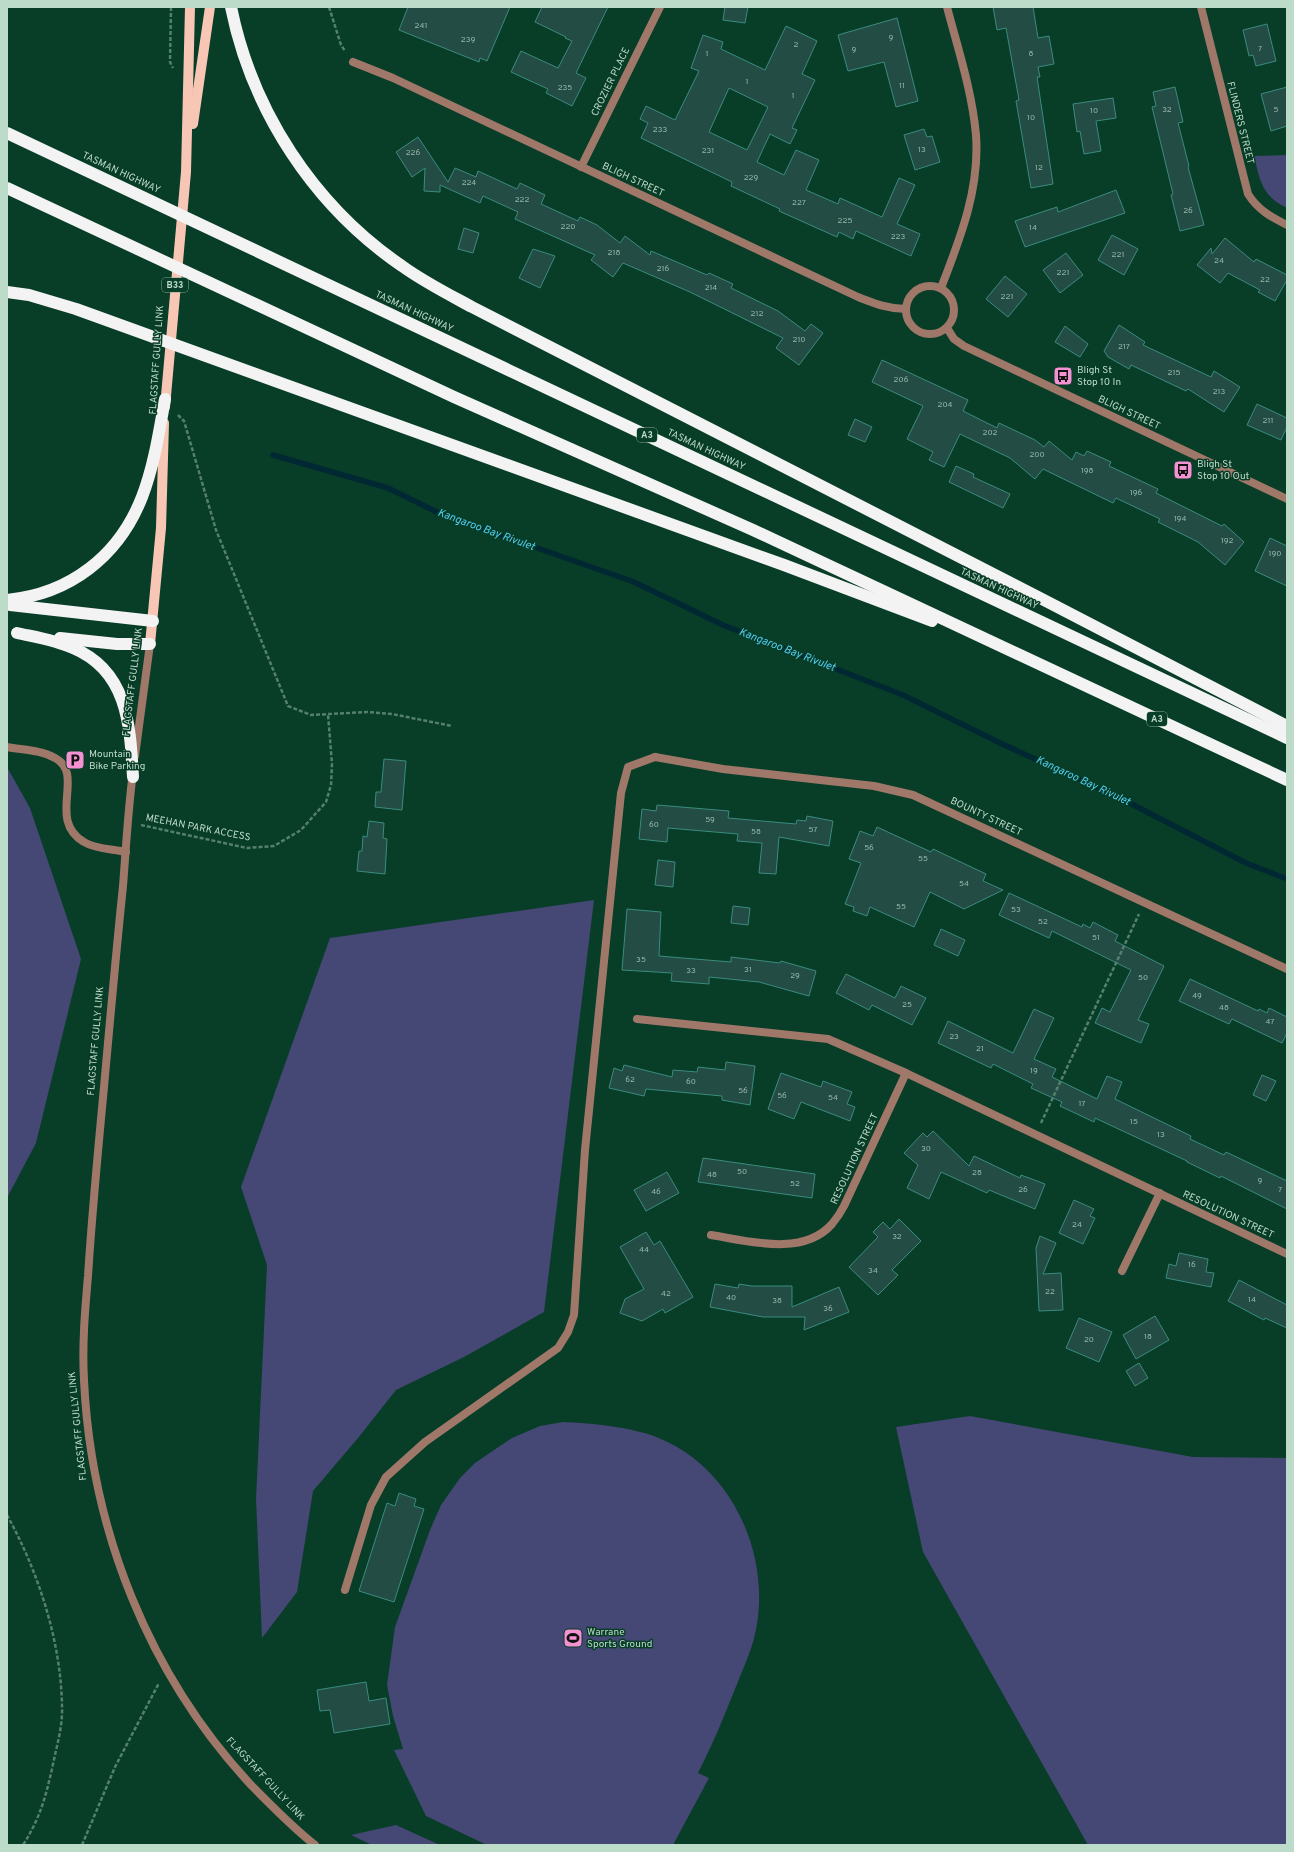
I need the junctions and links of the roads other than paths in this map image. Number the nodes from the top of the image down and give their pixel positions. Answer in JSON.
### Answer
{"nodes":[{"id":1,"x":190,"y":7,"type":"edge"},
{"id":2,"x":210,"y":7,"type":"edge"},
{"id":3,"x":231,"y":7,"type":"edge"},
{"id":4,"x":660,"y":7,"type":"edge"},
{"id":5,"x":947,"y":7,"type":"edge"},
{"id":6,"x":1201,"y":7,"type":"edge"},
{"id":7,"x":353,"y":62,"type":"road end"},
{"id":8,"x":7,"y":133,"type":"edge"},
{"id":9,"x":581,"y":166,"type":"junction"},
{"id":10,"x":186,"y":172,"type":"junction"},
{"id":11,"x":7,"y":188,"type":"edge"},
{"id":12,"x":1287,"y":225,"type":"edge"},
{"id":13,"x":941,"y":288,"type":"junction"},
{"id":14,"x":7,"y":292,"type":"edge"},
{"id":15,"x":906,"y":309,"type":"junction"},
{"id":16,"x":947,"y":328,"type":"junction"},
{"id":17,"x":165,"y":399,"type":"junction"},
{"id":18,"x":1287,"y":499,"type":"edge"},
{"id":19,"x":7,"y":600,"type":"edge"},
{"id":20,"x":7,"y":604,"type":"edge"},
{"id":21,"x":152,"y":620,"type":"junction"},
{"id":22,"x":12,"y":632,"type":"edge"},
{"id":23,"x":150,"y":644,"type":"junction"},
{"id":24,"x":1028,"y":658,"type":"junction"},
{"id":25,"x":1287,"y":726,"type":"edge"},
{"id":26,"x":1287,"y":738,"type":"edge"},
{"id":27,"x":7,"y":747,"type":"edge"},
{"id":28,"x":133,"y":777,"type":"junction"},
{"id":29,"x":1287,"y":780,"type":"edge"},
{"id":30,"x":126,"y":852,"type":"junction"},
{"id":31,"x":1287,"y":969,"type":"edge"},
{"id":32,"x":637,"y":1019,"type":"dead end"},
{"id":33,"x":906,"y":1073,"type":"junction"},
{"id":34,"x":1160,"y":1193,"type":"junction"},
{"id":35,"x":711,"y":1235,"type":"dead end"},
{"id":36,"x":1287,"y":1254,"type":"edge"},
{"id":37,"x":1122,"y":1271,"type":"dead end"},
{"id":38,"x":345,"y":1590,"type":"dead end"},
{"id":39,"x":315,"y":1845,"type":"edge"}],
"edges":[{"from":1,"to":10,"type":"main road","name":"FLAGSTAFF GULLY LINK","number":"B33"},
{"from":2,"to":10,"type":"main road","name":"FLAGSTAFF GULLY LINK","number":"B33"},
{"from":3,"to":25,"type":"highway"},
{"from":4,"to":9,"type":"street","name":"CROZIER PLACE"},
{"from":5,"to":13,"type":"street"},
{"from":6,"to":12,"type":"street","name":"FLINDERS STREET"},
{"from":7,"to":9,"type":"street","name":"BLIGH STREET"},
{"from":8,"to":26,"type":"highway","name":"TASMAN HIGHWAY","number":"A3"},
{"from":9,"to":15,"type":"street","name":"BLIGH STREET"},
{"from":10,"to":17,"type":"main road","name":"FLAGSTAFF GULLY LINK","number":"B33"},
{"from":11,"to":24,"type":"highway","number":"A3"},
{"from":13,"to":15,"type":"street"},
{"from":13,"to":16,"type":"street"},
{"from":14,"to":24,"type":"highway"},
{"from":15,"to":16,"type":"street"},
{"from":16,"to":18,"type":"street","name":"BLIGH STREET"},
{"from":17,"to":19,"type":"highway"},
{"from":17,"to":21,"type":"main road","name":"FLAGSTAFF GULLY LINK","number":"B33"},
{"from":20,"to":21,"type":"highway"},
{"from":21,"to":23,"type":"main road","name":"FLAGSTAFF GULLY LINK","number":"B33"},
{"from":22,"to":23,"type":"highway"},
{"from":22,"to":28,"type":"highway"},
{"from":23,"to":28,"type":"street","name":"FLAGSTAFF GULLY LINK"},
{"from":24,"to":29,"type":"highway","number":"A3"},
{"from":27,"to":30,"type":"street"},
{"from":28,"to":30,"type":"street","name":"FLAGSTAFF GULLY LINK"},
{"from":30,"to":39,"type":"street","name":"FLAGSTAFF GULLY LINK"},
{"from":31,"to":38,"type":"street","name":"BOUNTY STREET"},
{"from":32,"to":33,"type":"street","name":"RESOLUTION STREET"},
{"from":33,"to":34,"type":"street","name":"RESOLUTION STREET"},
{"from":33,"to":35,"type":"street","name":"RESOLUTION STREET"},
{"from":34,"to":36,"type":"street","name":"RESOLUTION STREET"},
{"from":34,"to":37,"type":"street"}]}
